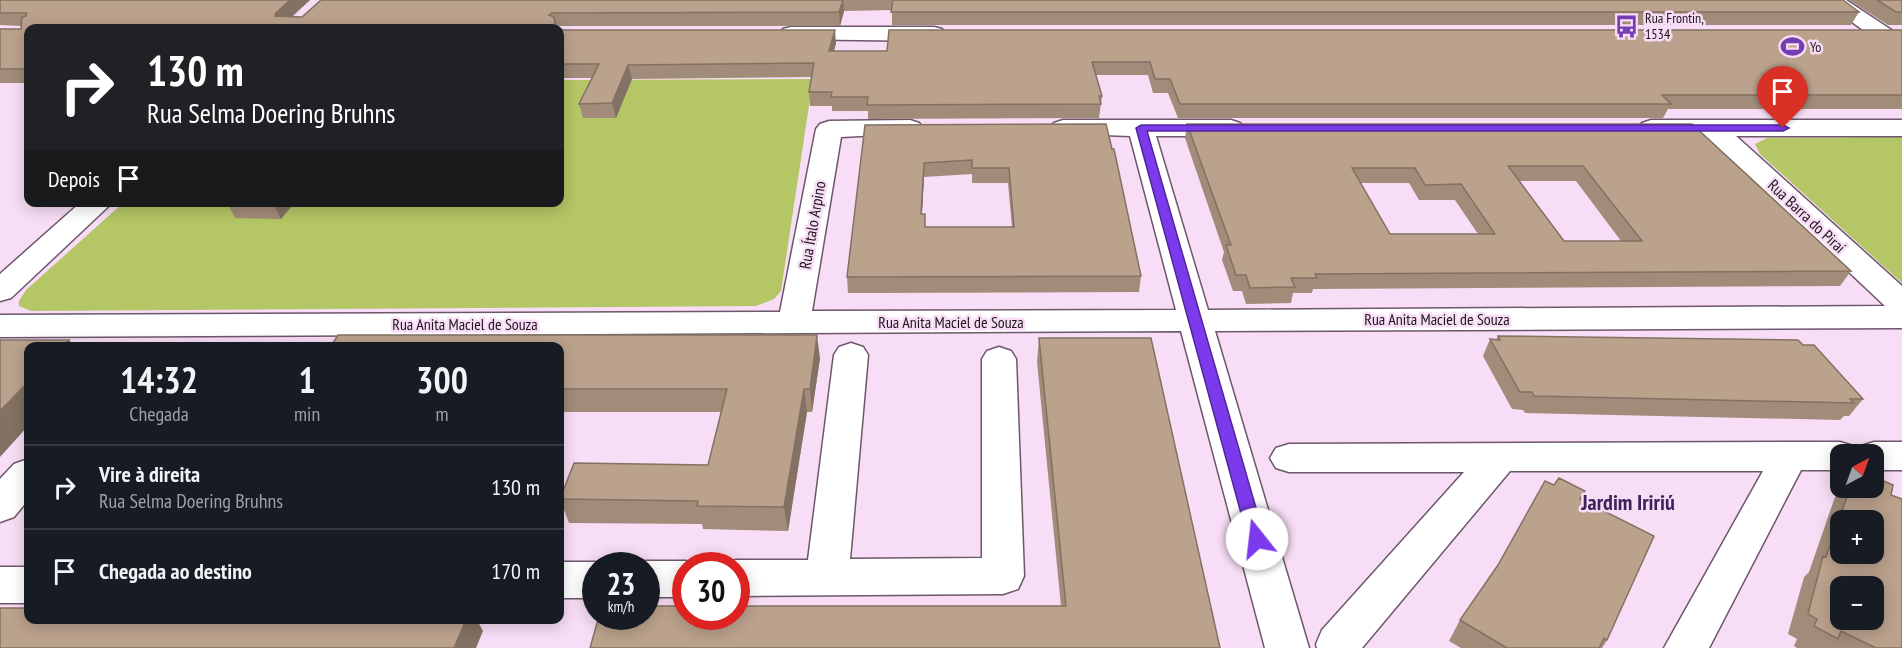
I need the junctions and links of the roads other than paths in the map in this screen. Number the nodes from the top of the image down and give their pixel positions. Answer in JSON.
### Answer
{"nodes":[{"id":1,"x":1832,"y":0,"type":"edge"},
{"id":2,"x":774,"y":34,"type":"edge"},
{"id":3,"x":953,"y":34,"type":"edge"},
{"id":4,"x":1846,"y":34,"type":"edge"},
{"id":5,"x":1892,"y":34,"type":"edge"},
{"id":6,"x":1902,"y":47,"type":"edge"},
{"id":7,"x":933,"y":128,"type":"edge"},
{"id":8,"x":1037,"y":128,"type":"edge"},
{"id":9,"x":1141,"y":128,"type":"junction"},
{"id":10,"x":1260,"y":128,"type":"edge"},
{"id":11,"x":1629,"y":128,"type":"edge"},
{"id":12,"x":1712,"y":128,"type":"junction"},
{"id":13,"x":1902,"y":128,"type":"edge"},
{"id":14,"x":93,"y":207,"type":"edge"},
{"id":15,"x":0,"y":291,"type":"edge"},
{"id":16,"x":1902,"y":304,"type":"edge"},
{"id":17,"x":1902,"y":317,"type":"edge"},
{"id":18,"x":1195,"y":321,"type":"junction"},
{"id":19,"x":794,"y":322,"type":"junction"},
{"id":20,"x":0,"y":326,"type":"edge"},
{"id":21,"x":851,"y":355,"type":"dead end"},
{"id":22,"x":999,"y":359,"type":"dead end"},
{"id":23,"x":1790,"y":456,"type":"junction"},
{"id":24,"x":1830,"y":456,"type":"edge"},
{"id":25,"x":1884,"y":456,"type":"edge"},
{"id":26,"x":1902,"y":456,"type":"edge"},
{"id":27,"x":1500,"y":457,"type":"junction"},
{"id":28,"x":1289,"y":458,"type":"dead end"},
{"id":29,"x":24,"y":479,"type":"edge"},
{"id":30,"x":0,"y":506,"type":"edge"},
{"id":31,"x":827,"y":577,"type":"junction"},
{"id":32,"x":750,"y":578,"type":"edge"},
{"id":33,"x":564,"y":580,"type":"edge"},
{"id":34,"x":582,"y":580,"type":"edge"},
{"id":35,"x":0,"y":585,"type":"edge"},
{"id":36,"x":24,"y":585,"type":"edge"},
{"id":37,"x":1338,"y":644,"type":"dead end"},
{"id":38,"x":1287,"y":648,"type":"edge"},
{"id":39,"x":1686,"y":648,"type":"edge"}],
"edges":[{"from":1,"to":5,"type":"street"},
{"from":2,"to":3,"type":"street"},
{"from":4,"to":5,"type":"street"},
{"from":5,"to":6,"type":"street"},
{"from":7,"to":19,"type":"street","name":"Rua Ítalo Arpino"},
{"from":8,"to":9,"type":"street"},
{"from":9,"to":10,"type":"street"},
{"from":9,"to":18,"type":"street"},
{"from":11,"to":12,"type":"street"},
{"from":12,"to":13,"type":"street"},
{"from":12,"to":16,"type":"street","name":"Rua Barra do Piraí"},
{"from":14,"to":15,"type":"street"},
{"from":17,"to":18,"type":"street","name":"Rua Anita Maciel de Souza"},
{"from":18,"to":19,"type":"street","name":"Rua Anita Maciel de Souza"},
{"from":18,"to":38,"type":"street"},
{"from":19,"to":20,"type":"street","name":"Rua Anita Maciel de Souza"},
{"from":21,"to":31,"type":"street"},
{"from":22,"to":31,"type":"street"},
{"from":23,"to":24,"type":"street"},
{"from":23,"to":27,"type":"street"},
{"from":23,"to":39,"type":"street"},
{"from":25,"to":26,"type":"street"},
{"from":27,"to":28,"type":"street"},
{"from":27,"to":37,"type":"street"},
{"from":29,"to":30,"type":"street"},
{"from":31,"to":32,"type":"street"},
{"from":33,"to":34,"type":"street"},
{"from":35,"to":36,"type":"street"}]}
